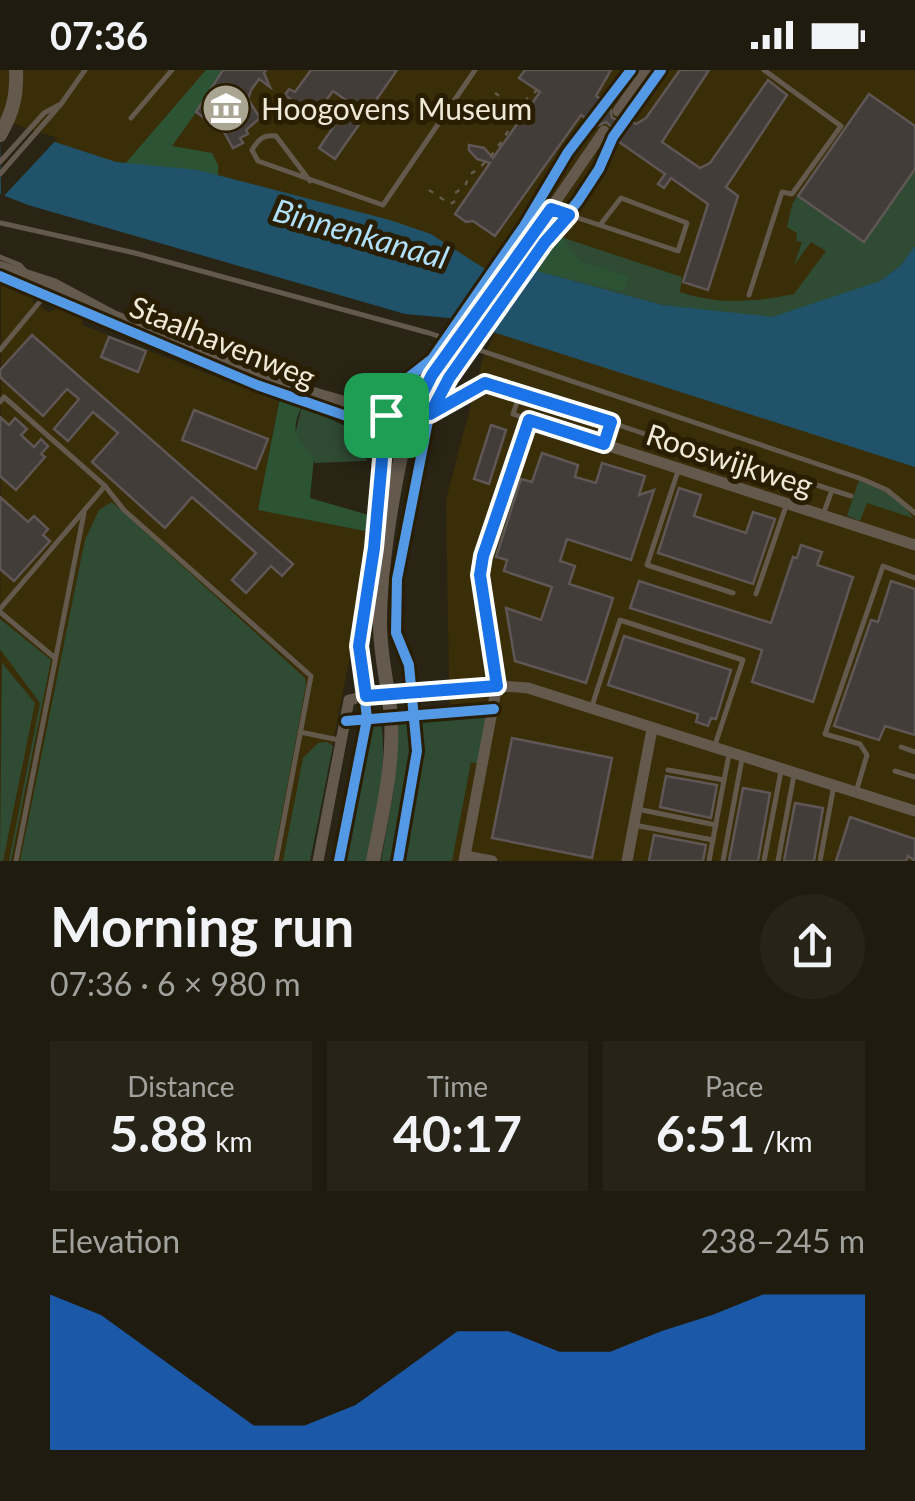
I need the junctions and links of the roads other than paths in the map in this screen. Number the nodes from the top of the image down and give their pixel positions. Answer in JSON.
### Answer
{"nodes":[{"id":1,"x":16,"y":70,"type":"edge"},
{"id":2,"x":86,"y":70,"type":"edge"},
{"id":3,"x":172,"y":70,"type":"edge"},
{"id":4,"x":475,"y":70,"type":"edge"},
{"id":5,"x":646,"y":70,"type":"edge"},
{"id":6,"x":764,"y":70,"type":"edge"},
{"id":7,"x":62,"y":104,"type":"junction"},
{"id":8,"x":618,"y":111,"type":"dead end"},
{"id":9,"x":131,"y":118,"type":"dead end"},
{"id":10,"x":604,"y":131,"type":"dead end"},
{"id":11,"x":0,"y":135,"type":"edge"},
{"id":12,"x":0,"y":162,"type":"edge"},
{"id":13,"x":0,"y":174,"type":"edge"},
{"id":14,"x":310,"y":182,"type":"junction"},
{"id":15,"x":551,"y":209,"type":"junction"},
{"id":16,"x":1,"y":223,"type":"edge"},
{"id":17,"x":600,"y":225,"type":"junction"},
{"id":18,"x":0,"y":257,"type":"edge"},
{"id":19,"x":0,"y":268,"type":"edge"},
{"id":20,"x":31,"y":277,"type":"junction"},
{"id":21,"x":54,"y":285,"type":"junction"},
{"id":22,"x":749,"y":295,"type":"dead end"},
{"id":23,"x":0,"y":350,"type":"edge"},
{"id":24,"x":493,"y":384,"type":"road end"},
{"id":25,"x":520,"y":393,"type":"junction"},
{"id":26,"x":1,"y":398,"type":"edge"},
{"id":27,"x":556,"y":404,"type":"dead end"},
{"id":28,"x":580,"y":412,"type":"dead end"},
{"id":29,"x":410,"y":418,"type":"junction"},
{"id":30,"x":529,"y":420,"type":"junction"},
{"id":31,"x":611,"y":422,"type":"junction"},
{"id":32,"x":645,"y":434,"type":"road end"},
{"id":33,"x":604,"y":444,"type":"junction"},
{"id":34,"x":677,"y":444,"type":"road end"},
{"id":35,"x":746,"y":466,"type":"road end"},
{"id":36,"x":678,"y":468,"type":"junction"},
{"id":37,"x":782,"y":474,"type":"road end"},
{"id":38,"x":104,"y":486,"type":"junction"},
{"id":39,"x":832,"y":490,"type":"junction"},
{"id":40,"x":851,"y":496,"type":"dead end"},
{"id":41,"x":786,"y":504,"type":"junction"},
{"id":42,"x":84,"y":513,"type":"junction"},
{"id":43,"x":915,"y":513,"type":"edge"},
{"id":44,"x":823,"y":516,"type":"junction"},
{"id":45,"x":915,"y":545,"type":"edge"},
{"id":46,"x":915,"y":578,"type":"edge"},
{"id":47,"x":733,"y":593,"type":"dead end"},
{"id":48,"x":756,"y":594,"type":"dead end"},
{"id":49,"x":0,"y":610,"type":"edge"},
{"id":50,"x":56,"y":658,"type":"junction"},
{"id":51,"x":497,"y":686,"type":"junction"},
{"id":52,"x":388,"y":693,"type":"junction"},
{"id":53,"x":591,"y":709,"type":"junction"},
{"id":54,"x":652,"y":729,"type":"junction"},
{"id":55,"x":300,"y":732,"type":"junction"},
{"id":56,"x":342,"y":741,"type":"junction"},
{"id":57,"x":901,"y":747,"type":"dead end"},
{"id":58,"x":714,"y":748,"type":"junction"},
{"id":59,"x":915,"y":752,"type":"edge"},
{"id":60,"x":736,"y":754,"type":"junction"},
{"id":61,"x":668,"y":770,"type":"dead end"},
{"id":62,"x":788,"y":770,"type":"junction"},
{"id":63,"x":896,"y":771,"type":"dead end"},
{"id":64,"x":915,"y":777,"type":"edge"},
{"id":65,"x":724,"y":780,"type":"junction"},
{"id":66,"x":834,"y":785,"type":"junction"},
{"id":67,"x":856,"y":792,"type":"junction"},
{"id":68,"x":637,"y":809,"type":"junction"},
{"id":69,"x":915,"y":811,"type":"edge"},
{"id":70,"x":634,"y":825,"type":"junction"},
{"id":71,"x":716,"y":825,"type":"junction"},
{"id":72,"x":714,"y":840,"type":"junction"},
{"id":73,"x":465,"y":858,"type":"edge"},
{"id":74,"x":16,"y":861,"type":"edge"},
{"id":75,"x":276,"y":861,"type":"edge"},
{"id":76,"x":318,"y":861,"type":"edge"},
{"id":77,"x":373,"y":861,"type":"edge"},
{"id":78,"x":492,"y":861,"type":"edge"},
{"id":79,"x":626,"y":861,"type":"edge"},
{"id":80,"x":710,"y":861,"type":"edge"},
{"id":81,"x":722,"y":861,"type":"edge"},
{"id":82,"x":764,"y":861,"type":"edge"},
{"id":83,"x":778,"y":861,"type":"edge"},
{"id":84,"x":820,"y":861,"type":"edge"}],
"edges":[{"from":1,"to":11,"type":"street"},
{"from":2,"to":7,"type":"lane"},
{"from":3,"to":9,"type":"lane"},
{"from":4,"to":14,"type":"lane"},
{"from":5,"to":8,"type":"street"},
{"from":6,"to":22,"type":"lane"},
{"from":7,"to":12,"type":"lane"},
{"from":7,"to":13,"type":"lane"},
{"from":10,"to":15,"type":"street"},
{"from":14,"to":14,"type":"lane"},
{"from":15,"to":17,"type":"lane"},
{"from":15,"to":29,"type":"street","bridge":true},
{"from":16,"to":43,"type":"lane"},
{"from":17,"to":17,"type":"lane"},
{"from":18,"to":20,"type":"lane"},
{"from":19,"to":20,"type":"street","name":"Staalhavenweg"},
{"from":20,"to":21,"type":"street","name":"Staalhavenweg"},
{"from":21,"to":23,"type":"lane"},
{"from":21,"to":29,"type":"street","name":"Staalhavenweg"},
{"from":24,"to":25,"type":"lane"},
{"from":25,"to":27,"type":"lane"},
{"from":25,"to":30,"type":"lane"},
{"from":26,"to":38,"type":"lane"},
{"from":28,"to":31,"type":"lane"},
{"from":29,"to":52,"type":"street"},
{"from":30,"to":33,"type":"street","name":"Rooswijkweg"},
{"from":30,"to":51,"type":"street"},
{"from":31,"to":32,"type":"lane"},
{"from":31,"to":33,"type":"lane"},
{"from":33,"to":36,"type":"street","name":"Rooswijkweg"},
{"from":34,"to":35,"type":"lane"},
{"from":36,"to":41,"type":"street","name":"Rooswijkweg"},
{"from":36,"to":47,"type":"lane"},
{"from":37,"to":39,"type":"lane"},
{"from":38,"to":42,"type":"lane"},
{"from":38,"to":55,"type":"lane"},
{"from":39,"to":40,"type":"lane"},
{"from":39,"to":44,"type":"lane"},
{"from":41,"to":44,"type":"street","name":"Rooswijkweg"},
{"from":41,"to":48,"type":"lane"},
{"from":42,"to":49,"type":"lane"},
{"from":42,"to":50,"type":"lane"},
{"from":44,"to":45,"type":"street","name":"Rooswijkweg"},
{"from":46,"to":67,"type":"lane"},
{"from":49,"to":50,"type":"lane"},
{"from":50,"to":74,"type":"lane"},
{"from":51,"to":52,"type":"street"},
{"from":51,"to":53,"type":"street"},
{"from":51,"to":73,"type":"street"},
{"from":52,"to":56,"type":"street"},
{"from":52,"to":77,"type":"street"},
{"from":53,"to":54,"type":"street"},
{"from":53,"to":58,"type":"lane"},
{"from":54,"to":58,"type":"street"},
{"from":54,"to":68,"type":"street"},
{"from":55,"to":56,"type":"lane"},
{"from":55,"to":75,"type":"lane"},
{"from":56,"to":76,"type":"street"},
{"from":57,"to":59,"type":"lane"},
{"from":58,"to":60,"type":"street"},
{"from":60,"to":62,"type":"street"},
{"from":60,"to":65,"type":"lane"},
{"from":60,"to":81,"type":"lane"},
{"from":61,"to":65,"type":"lane"},
{"from":62,"to":66,"type":"street"},
{"from":62,"to":82,"type":"lane"},
{"from":62,"to":83,"type":"lane"},
{"from":63,"to":64,"type":"lane"},
{"from":65,"to":71,"type":"lane"},
{"from":66,"to":67,"type":"street"},
{"from":66,"to":84,"type":"lane"},
{"from":67,"to":69,"type":"street"},
{"from":68,"to":70,"type":"street"},
{"from":68,"to":71,"type":"lane"},
{"from":70,"to":72,"type":"lane"},
{"from":70,"to":79,"type":"street"},
{"from":71,"to":72,"type":"lane"},
{"from":72,"to":80,"type":"lane"},
{"from":73,"to":78,"type":"street"}]}
